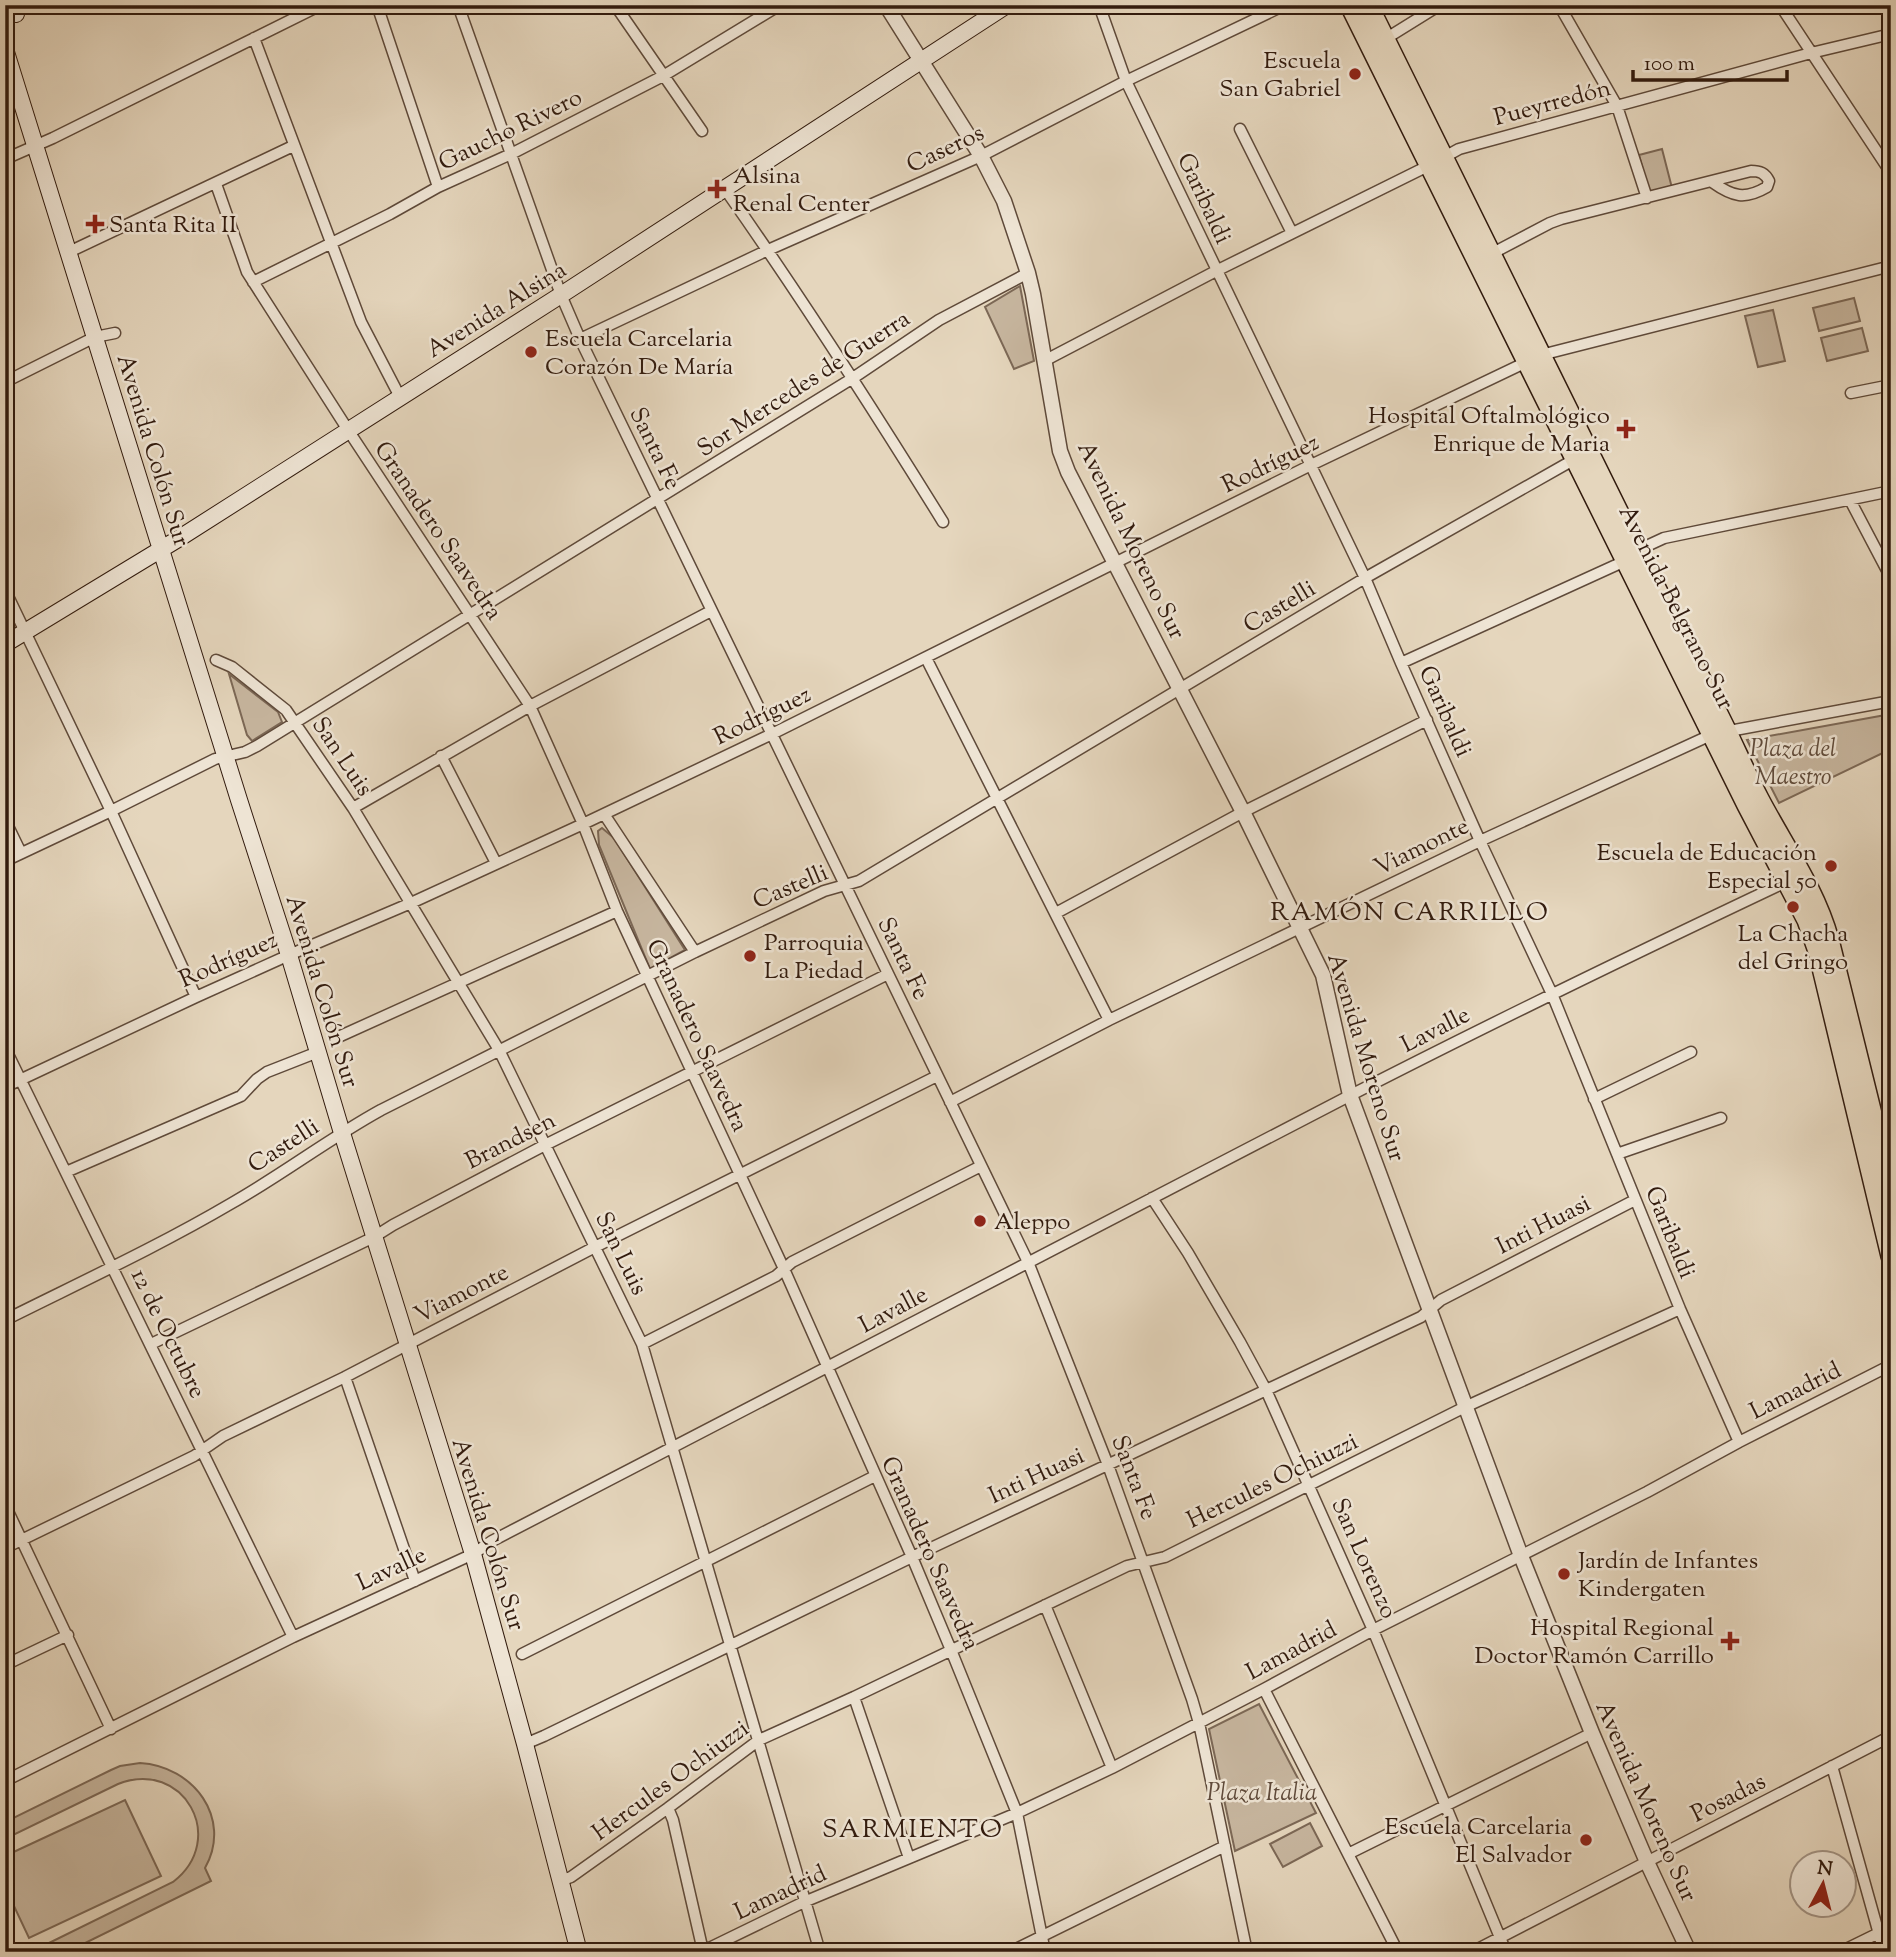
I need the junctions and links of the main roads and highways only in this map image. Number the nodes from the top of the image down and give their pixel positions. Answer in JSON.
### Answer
{"nodes":[{"id":1,"x":1007,"y":5,"type":"edge"},
{"id":2,"x":1349,"y":5,"type":"edge"},
{"id":3,"x":1368,"y":5,"type":"edge"},
{"id":4,"x":1377,"y":43,"type":"junction"},
{"id":5,"x":5,"y":49,"type":"edge"},
{"id":6,"x":1437,"y":161,"type":"junction"},
{"id":7,"x":1535,"y":358,"type":"junction"},
{"id":8,"x":162,"y":550,"type":"junction"},
{"id":9,"x":1632,"y":555,"type":"junction"},
{"id":10,"x":5,"y":644,"type":"edge"},
{"id":11,"x":1794,"y":878,"type":"junction"},
{"id":12,"x":1891,"y":1191,"type":"edge"},
{"id":13,"x":1891,"y":1256,"type":"edge"},
{"id":14,"x":579,"y":1952,"type":"edge"}],
"edges":[{"from":1,"to":8,"type":"main road","name":"Avenida Alsina"},
{"from":2,"to":4,"type":"highway","name":"Avenida Belgrano Sur"},
{"from":3,"to":4,"type":"highway","name":"Avenida Belgrano Sur"},
{"from":4,"to":6,"type":"highway","name":"Avenida Belgrano Sur"},
{"from":5,"to":8,"type":"main road","name":"Avenida Colón Sur"},
{"from":6,"to":7,"type":"highway","name":"Avenida Belgrano Sur"},
{"from":6,"to":7,"type":"highway","name":"Avenida Belgrano Sur"},
{"from":7,"to":9,"type":"highway","name":"Avenida Belgrano Sur"},
{"from":7,"to":9,"type":"highway","name":"Avenida Belgrano Sur"},
{"from":8,"to":10,"type":"main road","name":"Avenida Alsina"},
{"from":8,"to":14,"type":"main road","name":"Avenida Colón Sur"},
{"from":9,"to":11,"type":"highway","name":"Avenida Belgrano Sur"},
{"from":11,"to":12,"type":"highway","name":"Avenida Belgrano Sur"},
{"from":11,"to":13,"type":"highway","name":"Avenida Belgrano Sur"}]}
